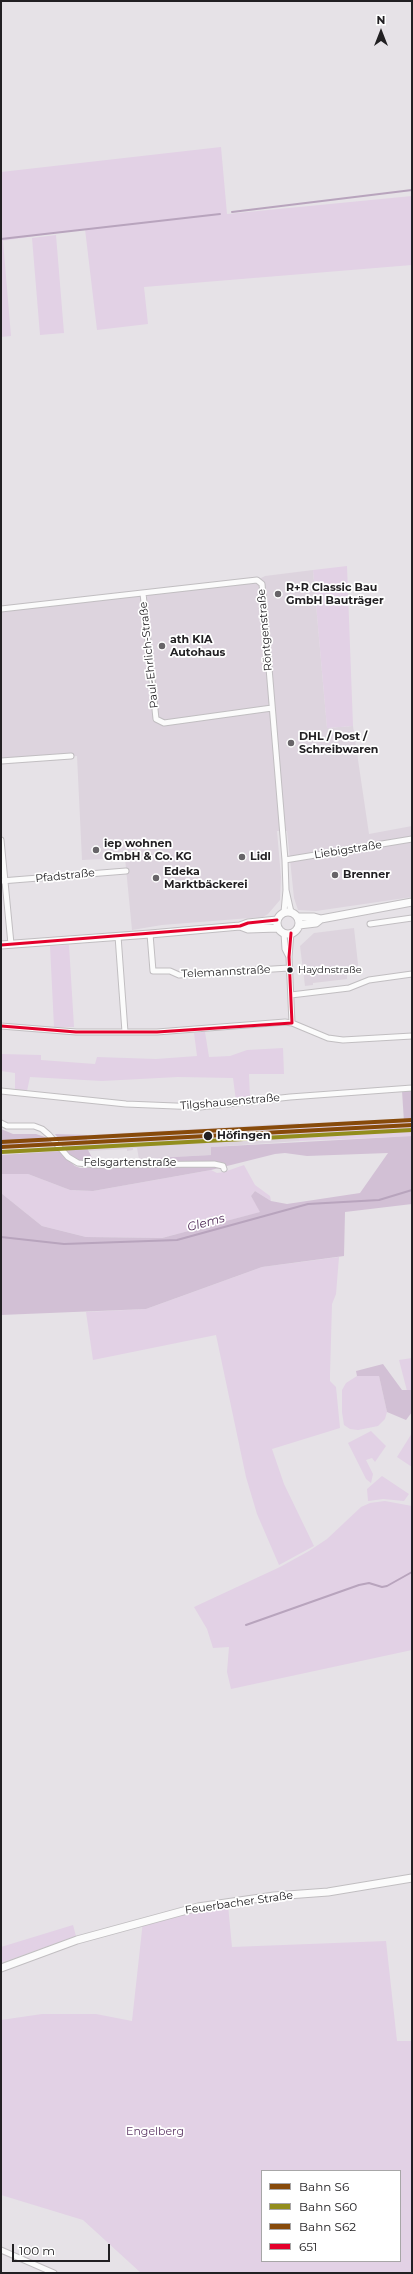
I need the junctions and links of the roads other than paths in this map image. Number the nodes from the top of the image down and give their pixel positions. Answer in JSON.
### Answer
{"nodes":[{"id":1,"x":143,"y":593,"type":"junction"},
{"id":2,"x":1,"y":609,"type":"edge"},
{"id":3,"x":272,"y":708,"type":"junction"},
{"id":4,"x":71,"y":756,"type":"dead end"},
{"id":5,"x":1,"y":761,"type":"edge"},
{"id":6,"x":412,"y":839,"type":"edge"},
{"id":7,"x":1,"y":840,"type":"edge"},
{"id":8,"x":285,"y":860,"type":"junction"},
{"id":9,"x":126,"y":871,"type":"dead end"},
{"id":10,"x":3,"y":881,"type":"edge"},
{"id":11,"x":412,"y":902,"type":"edge"},
{"id":12,"x":287,"y":912,"type":"junction"},
{"id":13,"x":298,"y":917,"type":"junction"},
{"id":14,"x":412,"y":918,"type":"edge"},
{"id":15,"x":321,"y":919,"type":"junction"},
{"id":16,"x":277,"y":924,"type":"junction"},
{"id":17,"x":370,"y":924,"type":"dead end"},
{"id":18,"x":299,"y":925,"type":"junction"},
{"id":19,"x":288,"y":933,"type":"junction"},
{"id":20,"x":150,"y":934,"type":"junction"},
{"id":21,"x":118,"y":936,"type":"junction"},
{"id":22,"x":10,"y":944,"type":"junction"},
{"id":23,"x":1,"y":945,"type":"edge"},
{"id":24,"x":289,"y":968,"type":"junction"},
{"id":25,"x":412,"y":974,"type":"edge"},
{"id":26,"x":291,"y":995,"type":"junction"},
{"id":27,"x":292,"y":1023,"type":"junction"},
{"id":28,"x":1,"y":1026,"type":"edge"},
{"id":29,"x":125,"y":1032,"type":"junction"},
{"id":30,"x":412,"y":1036,"type":"edge"},
{"id":31,"x":412,"y":1088,"type":"edge"},
{"id":32,"x":1,"y":1091,"type":"edge"},
{"id":33,"x":1,"y":1123,"type":"edge"},
{"id":34,"x":224,"y":1169,"type":"dead end"},
{"id":35,"x":412,"y":1878,"type":"edge"},
{"id":36,"x":1,"y":1968,"type":"edge"},
{"id":37,"x":1,"y":2250,"type":"edge"},
{"id":38,"x":54,"y":2273,"type":"edge"}],
"edges":[{"from":1,"to":2,"type":"street","name":"Röntgenstraße"},
{"from":1,"to":3,"type":"street","name":"Paul-Ehrlich-Straße"},
{"from":1,"to":3,"type":"street","name":"Röntgenstraße"},
{"from":3,"to":8,"type":"street","name":"Röntgenstraße"},
{"from":4,"to":5,"type":"street"},
{"from":6,"to":8,"type":"street","name":"Liebigstraße"},
{"from":7,"to":10,"type":"street"},
{"from":8,"to":12,"type":"street","name":"Röntgenstraße"},
{"from":9,"to":10,"type":"street","name":"Pfadstraße"},
{"from":10,"to":22,"type":"street"},
{"from":11,"to":15,"type":"street"},
{"from":12,"to":13,"type":"street"},
{"from":12,"to":16,"type":"street"},
{"from":13,"to":15,"type":"street"},
{"from":13,"to":18,"type":"street"},
{"from":14,"to":17,"type":"street"},
{"from":15,"to":18,"type":"street"},
{"from":16,"to":19,"type":"street"},
{"from":16,"to":20,"type":"street"},
{"from":18,"to":19,"type":"street"},
{"from":19,"to":24,"type":"street"},
{"from":20,"to":21,"type":"street"},
{"from":20,"to":24,"type":"street","name":"Telemannstraße"},
{"from":21,"to":22,"type":"street"},
{"from":21,"to":29,"type":"street"},
{"from":22,"to":23,"type":"street"},
{"from":24,"to":26,"type":"street"},
{"from":25,"to":26,"type":"street"},
{"from":26,"to":27,"type":"street"},
{"from":27,"to":29,"type":"street"},
{"from":27,"to":30,"type":"street"},
{"from":28,"to":29,"type":"street"},
{"from":31,"to":32,"type":"street","name":"Tilgshausenstraße"},
{"from":33,"to":34,"type":"street","name":"Felsgartenstraße"},
{"from":35,"to":36,"type":"street","name":"Feuerbacher Straße"},
{"from":37,"to":38,"type":"street"}]}
